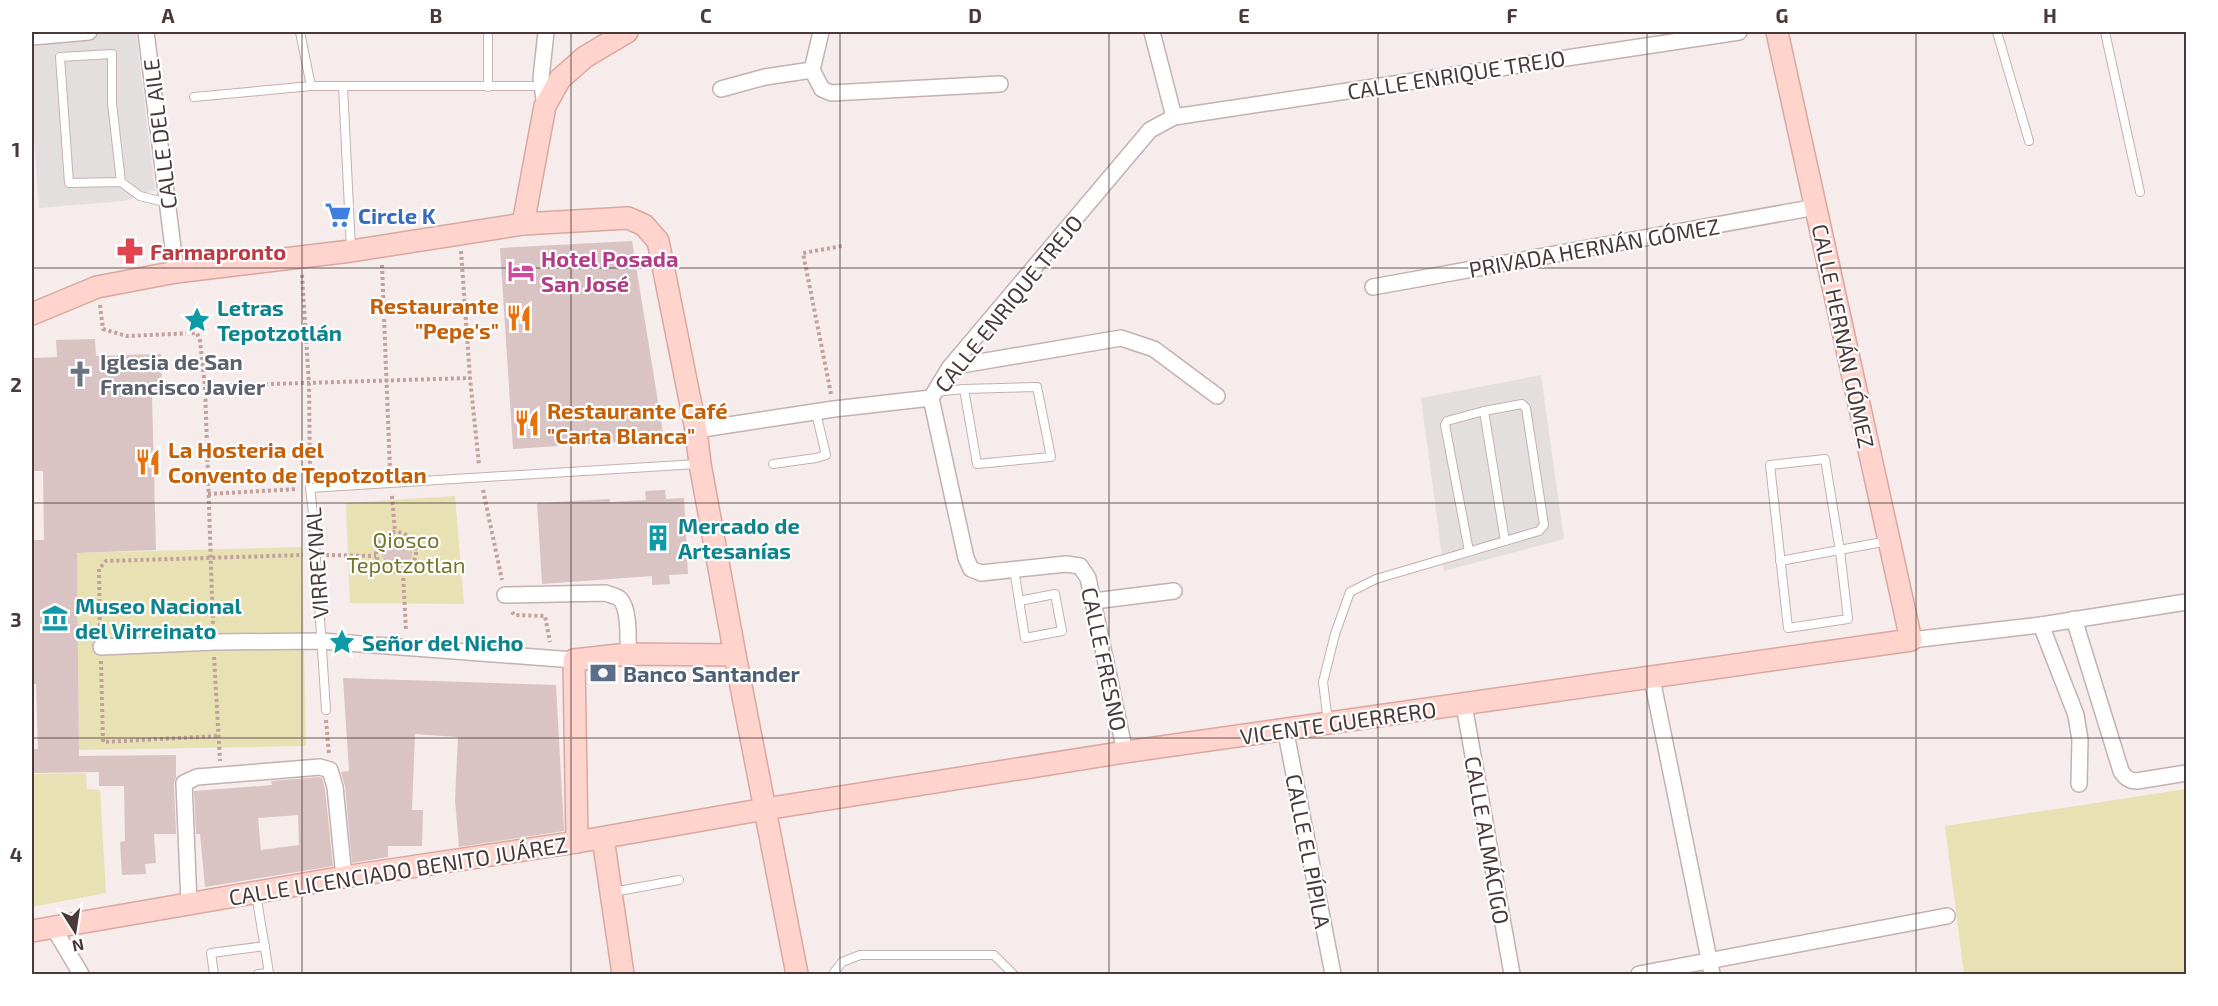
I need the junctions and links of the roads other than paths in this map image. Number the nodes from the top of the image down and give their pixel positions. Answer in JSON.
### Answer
{"nodes":[{"id":1,"x":89,"y":32,"type":"edge"},
{"id":2,"x":147,"y":32,"type":"edge"},
{"id":3,"x":300,"y":32,"type":"edge"},
{"id":4,"x":488,"y":32,"type":"edge"},
{"id":5,"x":546,"y":32,"type":"edge"},
{"id":6,"x":627,"y":32,"type":"edge"},
{"id":7,"x":821,"y":32,"type":"edge"},
{"id":8,"x":1152,"y":32,"type":"edge"},
{"id":9,"x":1739,"y":32,"type":"edge"},
{"id":10,"x":1777,"y":32,"type":"edge"},
{"id":11,"x":1997,"y":32,"type":"edge"},
{"id":12,"x":2105,"y":32,"type":"edge"},
{"id":13,"x":32,"y":37,"type":"edge"},
{"id":14,"x":812,"y":70,"type":"junction"},
{"id":15,"x":1000,"y":84,"type":"dead end"},
{"id":16,"x":311,"y":86,"type":"junction"},
{"id":17,"x":343,"y":86,"type":"junction"},
{"id":18,"x":488,"y":87,"type":"junction"},
{"id":19,"x":721,"y":89,"type":"dead end"},
{"id":20,"x":544,"y":96,"type":"junction"},
{"id":21,"x":194,"y":97,"type":"dead end"},
{"id":22,"x":1174,"y":117,"type":"junction"},
{"id":23,"x":2030,"y":141,"type":"dead end"},
{"id":24,"x":121,"y":182,"type":"junction"},
{"id":25,"x":2140,"y":192,"type":"dead end"},
{"id":26,"x":168,"y":203,"type":"junction"},
{"id":27,"x":1816,"y":207,"type":"junction"},
{"id":28,"x":523,"y":224,"type":"junction"},
{"id":29,"x":351,"y":250,"type":"junction"},
{"id":30,"x":176,"y":272,"type":"junction"},
{"id":31,"x":1373,"y":287,"type":"dead end"},
{"id":32,"x":32,"y":314,"type":"edge"},
{"id":33,"x":950,"y":367,"type":"junction"},
{"id":34,"x":964,"y":389,"type":"junction"},
{"id":35,"x":933,"y":395,"type":"junction"},
{"id":36,"x":1217,"y":396,"type":"dead end"},
{"id":37,"x":1484,"y":411,"type":"junction"},
{"id":38,"x":816,"y":413,"type":"junction"},
{"id":39,"x":696,"y":430,"type":"junction"},
{"id":40,"x":700,"y":464,"type":"junction"},
{"id":41,"x":773,"y":464,"type":"dead end"},
{"id":42,"x":1505,"y":541,"type":"junction"},
{"id":43,"x":1889,"y":541,"type":"junction"},
{"id":44,"x":1469,"y":551,"type":"junction"},
{"id":45,"x":1840,"y":551,"type":"junction"},
{"id":46,"x":1780,"y":561,"type":"junction"},
{"id":47,"x":1014,"y":568,"type":"junction"},
{"id":48,"x":1174,"y":591,"type":"dead end"},
{"id":49,"x":505,"y":595,"type":"road end"},
{"id":50,"x":1018,"y":601,"type":"junction"},
{"id":51,"x":1094,"y":601,"type":"junction"},
{"id":52,"x":2187,"y":602,"type":"edge"},
{"id":53,"x":2074,"y":619,"type":"junction"},
{"id":54,"x":2041,"y":625,"type":"junction"},
{"id":55,"x":1911,"y":640,"type":"junction"},
{"id":56,"x":321,"y":641,"type":"junction"},
{"id":57,"x":100,"y":647,"type":"road end"},
{"id":58,"x":628,"y":654,"type":"junction"},
{"id":59,"x":735,"y":655,"type":"junction"},
{"id":60,"x":574,"y":660,"type":"junction"},
{"id":61,"x":1652,"y":679,"type":"junction"},
{"id":62,"x":1464,"y":705,"type":"junction"},
{"id":63,"x":326,"y":710,"type":"road end"},
{"id":64,"x":1328,"y":724,"type":"junction"},
{"id":65,"x":1285,"y":728,"type":"junction"},
{"id":66,"x":1125,"y":752,"type":"junction"},
{"id":67,"x":2187,"y":773,"type":"edge"},
{"id":68,"x":2079,"y":784,"type":"dead end"},
{"id":69,"x":765,"y":809,"type":"junction"},
{"id":70,"x":603,"y":838,"type":"junction"},
{"id":71,"x":577,"y":842,"type":"junction"},
{"id":72,"x":344,"y":878,"type":"junction"},
{"id":73,"x":679,"y":880,"type":"dead end"},
{"id":74,"x":256,"y":892,"type":"junction"},
{"id":75,"x":611,"y":893,"type":"junction"},
{"id":76,"x":189,"y":903,"type":"junction"},
{"id":77,"x":1947,"y":916,"type":"dead end"},
{"id":78,"x":53,"y":927,"type":"junction"},
{"id":79,"x":32,"y":931,"type":"edge"},
{"id":80,"x":264,"y":946,"type":"junction"},
{"id":81,"x":1710,"y":968,"type":"edge"},
{"id":82,"x":81,"y":975,"type":"edge"},
{"id":83,"x":214,"y":975,"type":"edge"},
{"id":84,"x":258,"y":975,"type":"edge"},
{"id":85,"x":623,"y":975,"type":"edge"},
{"id":86,"x":796,"y":975,"type":"edge"},
{"id":87,"x":833,"y":975,"type":"edge"},
{"id":88,"x":1013,"y":975,"type":"edge"},
{"id":89,"x":1333,"y":975,"type":"edge"},
{"id":90,"x":1512,"y":975,"type":"edge"},
{"id":91,"x":1639,"y":975,"type":"edge"}],
"edges":[{"from":1,"to":13,"type":"street"},
{"from":2,"to":26,"type":"street","name":"CALLE DEL AILE"},
{"from":3,"to":16,"type":"lane"},
{"from":4,"to":18,"type":"lane"},
{"from":5,"to":20,"type":"street"},
{"from":6,"to":20,"type":"street"},
{"from":7,"to":14,"type":"street"},
{"from":8,"to":22,"type":"street"},
{"from":9,"to":22,"type":"street","name":"CALLE ENRIQUE TREJO"},
{"from":10,"to":27,"type":"street","name":"CALLE HERNÁN GÓMEZ"},
{"from":11,"to":23,"type":"lane"},
{"from":12,"to":25,"type":"lane"},
{"from":14,"to":15,"type":"street"},
{"from":14,"to":19,"type":"street"},
{"from":16,"to":17,"type":"lane"},
{"from":16,"to":21,"type":"lane"},
{"from":17,"to":18,"type":"lane"},
{"from":17,"to":29,"type":"lane"},
{"from":18,"to":20,"type":"lane"},
{"from":20,"to":28,"type":"street"},
{"from":22,"to":33,"type":"street","name":"CALLE ENRIQUE TREJO"},
{"from":24,"to":24,"type":"lane"},
{"from":24,"to":26,"type":"lane"},
{"from":26,"to":30,"type":"street","name":"CALLE DEL AILE"},
{"from":27,"to":31,"type":"street","name":"PRIVADA HERNÁN GÓMEZ"},
{"from":27,"to":43,"type":"street","name":"CALLE HERNÁN GÓMEZ"},
{"from":28,"to":29,"type":"street"},
{"from":28,"to":39,"type":"street"},
{"from":29,"to":30,"type":"street"},
{"from":30,"to":32,"type":"street"},
{"from":33,"to":35,"type":"street","name":"CALLE ENRIQUE TREJO"},
{"from":33,"to":36,"type":"street"},
{"from":34,"to":34,"type":"lane"},
{"from":34,"to":35,"type":"lane"},
{"from":35,"to":38,"type":"street","name":"CALLE ENRIQUE TREJO"},
{"from":35,"to":47,"type":"street","name":"CALLE FRESNO"},
{"from":37,"to":42,"type":"lane"},
{"from":37,"to":42,"type":"lane"},
{"from":37,"to":44,"type":"lane"},
{"from":38,"to":39,"type":"street","name":"CALLE ENRIQUE TREJO"},
{"from":38,"to":41,"type":"lane"},
{"from":39,"to":40,"type":"street"},
{"from":40,"to":56,"type":"lane","name":"VIRREYNAL"},
{"from":40,"to":59,"type":"street"},
{"from":42,"to":44,"type":"lane"},
{"from":43,"to":45,"type":"lane"},
{"from":43,"to":55,"type":"street","name":"CALLE HERNÁN GÓMEZ"},
{"from":44,"to":64,"type":"lane"},
{"from":45,"to":46,"type":"lane"},
{"from":45,"to":46,"type":"lane"},
{"from":45,"to":46,"type":"lane"},
{"from":47,"to":50,"type":"lane"},
{"from":47,"to":51,"type":"street","name":"CALLE FRESNO"},
{"from":48,"to":51,"type":"street"},
{"from":49,"to":58,"type":"street"},
{"from":50,"to":50,"type":"lane"},
{"from":51,"to":66,"type":"street","name":"CALLE FRESNO"},
{"from":52,"to":53,"type":"street"},
{"from":53,"to":54,"type":"street"},
{"from":53,"to":67,"type":"street"},
{"from":54,"to":55,"type":"street"},
{"from":54,"to":68,"type":"street"},
{"from":55,"to":61,"type":"street","name":"VICENTE GUERRERO"},
{"from":56,"to":57,"type":"street"},
{"from":56,"to":60,"type":"street"},
{"from":56,"to":63,"type":"lane","name":"VIRREYNAL"},
{"from":58,"to":59,"type":"street"},
{"from":58,"to":60,"type":"street"},
{"from":59,"to":69,"type":"street"},
{"from":60,"to":71,"type":"street"},
{"from":61,"to":62,"type":"street","name":"VICENTE GUERRERO"},
{"from":61,"to":81,"type":"street"},
{"from":62,"to":64,"type":"street","name":"VICENTE GUERRERO"},
{"from":62,"to":90,"type":"street","name":"CALLE ALMÁCIGO"},
{"from":64,"to":65,"type":"street","name":"VICENTE GUERRERO"},
{"from":65,"to":66,"type":"street","name":"VICENTE GUERRERO"},
{"from":65,"to":89,"type":"street","name":"CALLE EL PÍPILA"},
{"from":66,"to":69,"type":"street","name":"VICENTE GUERRERO"},
{"from":69,"to":70,"type":"street","name":"CALLE LICENCIADO BENITO JUÁREZ"},
{"from":69,"to":86,"type":"street"},
{"from":70,"to":71,"type":"street","name":"CALLE LICENCIADO BENITO JUÁREZ"},
{"from":70,"to":75,"type":"street"},
{"from":71,"to":72,"type":"street","name":"CALLE LICENCIADO BENITO JUÁREZ"},
{"from":72,"to":74,"type":"street","name":"CALLE LICENCIADO BENITO JUÁREZ"},
{"from":72,"to":76,"type":"street"},
{"from":73,"to":75,"type":"lane"},
{"from":74,"to":76,"type":"street","name":"CALLE LICENCIADO BENITO JUÁREZ"},
{"from":74,"to":80,"type":"lane"},
{"from":75,"to":85,"type":"street"},
{"from":76,"to":78,"type":"street","name":"CALLE LICENCIADO BENITO JUÁREZ"},
{"from":77,"to":81,"type":"street"},
{"from":78,"to":79,"type":"street","name":"CALLE LICENCIADO BENITO JUÁREZ"},
{"from":78,"to":82,"type":"street"},
{"from":80,"to":83,"type":"lane"},
{"from":80,"to":84,"type":"lane"},
{"from":81,"to":91,"type":"street"},
{"from":87,"to":88,"type":"lane"}]}
